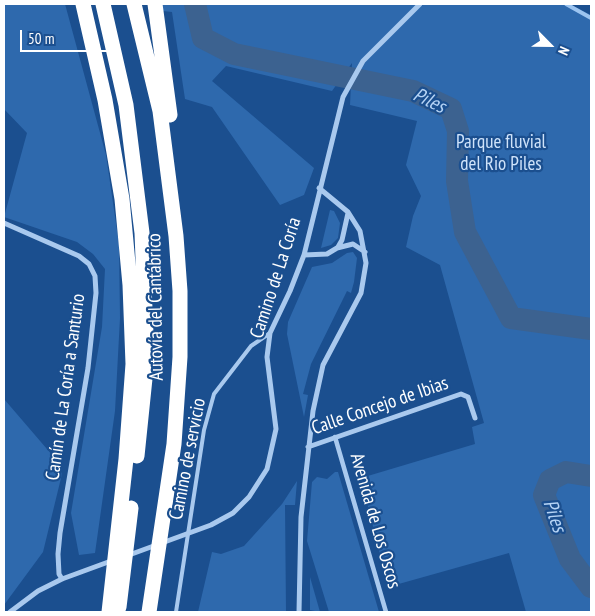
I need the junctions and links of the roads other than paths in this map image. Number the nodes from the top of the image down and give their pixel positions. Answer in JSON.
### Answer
{"nodes":[{"id":1,"x":83,"y":4,"type":"edge"},
{"id":2,"x":103,"y":4,"type":"edge"},
{"id":3,"x":134,"y":4,"type":"edge"},
{"id":4,"x":155,"y":4,"type":"edge"},
{"id":5,"x":420,"y":4,"type":"edge"},
{"id":6,"x":319,"y":188,"type":"junction"},
{"id":7,"x":348,"y":212,"type":"junction"},
{"id":8,"x":4,"y":223,"type":"edge"},
{"id":9,"x":176,"y":236,"type":"junction"},
{"id":10,"x":337,"y":248,"type":"junction"},
{"id":11,"x":365,"y":252,"type":"junction"},
{"id":12,"x":304,"y":255,"type":"junction"},
{"id":13,"x":270,"y":333,"type":"junction"},
{"id":14,"x":475,"y":418,"type":"dead end"},
{"id":15,"x":335,"y":437,"type":"junction"},
{"id":16,"x":308,"y":447,"type":"junction"},
{"id":17,"x":62,"y":579,"type":"junction"},
{"id":18,"x":10,"y":612,"type":"edge"},
{"id":19,"x":109,"y":612,"type":"edge"},
{"id":20,"x":118,"y":612,"type":"edge"},
{"id":21,"x":149,"y":612,"type":"edge"},
{"id":22,"x":176,"y":612,"type":"edge"},
{"id":23,"x":298,"y":612,"type":"edge"},
{"id":24,"x":386,"y":612,"type":"edge"}],
"edges":[{"from":1,"to":19,"type":"highway"},
{"from":2,"to":20,"type":"highway","name":"Autovía del Cantábrico"},
{"from":3,"to":9,"type":"highway","name":"Autovía del Cantábrico"},
{"from":4,"to":9,"type":"highway"},
{"from":5,"to":6,"type":"street","name":"Camino de La Coría"},
{"from":6,"to":7,"type":"street"},
{"from":6,"to":12,"type":"street","name":"Camino de La Coría"},
{"from":7,"to":10,"type":"street"},
{"from":7,"to":11,"type":"street"},
{"from":8,"to":17,"type":"street","name":"Camín de La Coría a Santurio"},
{"from":9,"to":21,"type":"highway","name":"Autovía del Cantábrico"},
{"from":10,"to":11,"type":"street"},
{"from":10,"to":12,"type":"street"},
{"from":11,"to":16,"type":"street"},
{"from":12,"to":13,"type":"street","name":"Camino de La Coría"},
{"from":13,"to":17,"type":"street","name":"Camino de La Coría"},
{"from":13,"to":22,"type":"lane","name":"Camino de servicio"},
{"from":14,"to":15,"type":"street","name":"Calle Concejo de Ibias"},
{"from":15,"to":16,"type":"street","name":"Calle Concejo de Ibias"},
{"from":15,"to":24,"type":"street","name":"Avenida de Los Oscos"},
{"from":16,"to":23,"type":"street"},
{"from":17,"to":18,"type":"street","name":"Camino de La Coría"}]}
